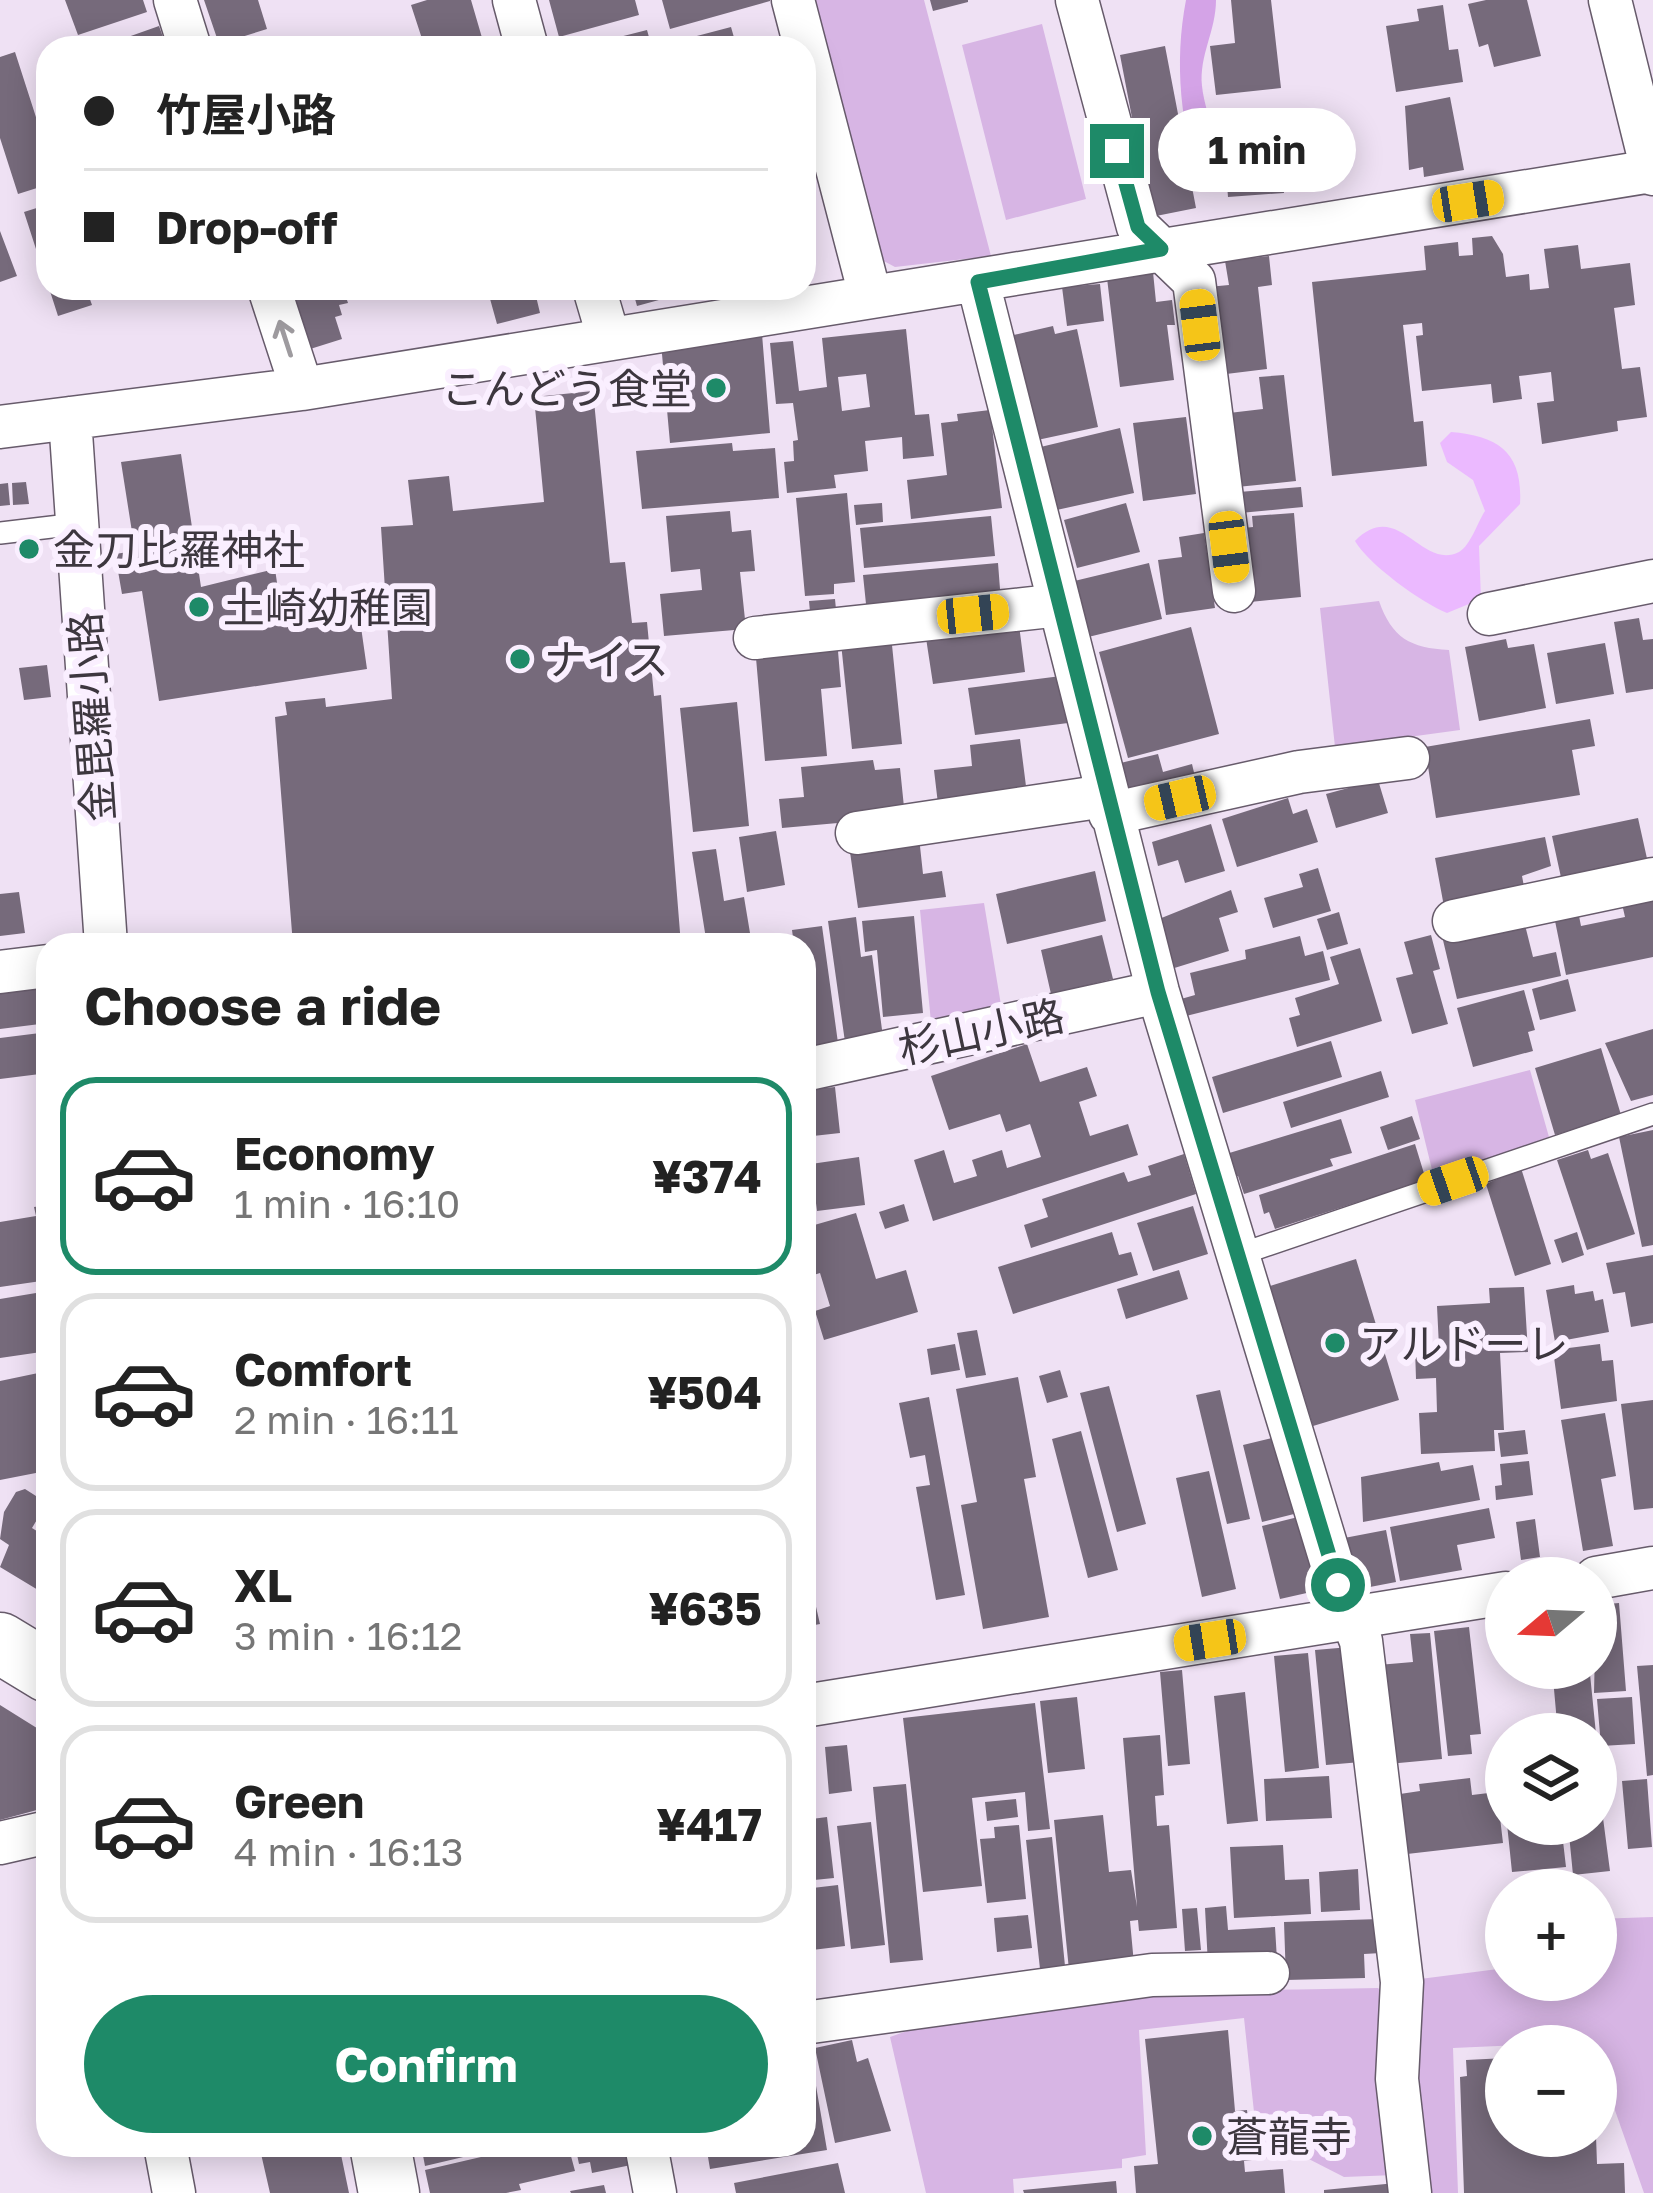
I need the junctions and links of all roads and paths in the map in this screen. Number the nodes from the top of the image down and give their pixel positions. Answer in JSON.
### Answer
{"nodes":[{"id":1,"x":175,"y":0,"type":"edge"},
{"id":2,"x":514,"y":0,"type":"edge"},
{"id":3,"x":793,"y":0,"type":"edge"},
{"id":4,"x":1077,"y":0,"type":"edge"},
{"id":5,"x":1610,"y":0,"type":"edge"},
{"id":6,"x":186,"y":36,"type":"edge"},
{"id":7,"x":524,"y":36,"type":"edge"},
{"id":8,"x":802,"y":36,"type":"edge"},
{"id":9,"x":816,"y":88,"type":"edge"},
{"id":10,"x":1653,"y":173,"type":"edge"},
{"id":11,"x":1161,"y":249,"type":"junction"},
{"id":12,"x":978,"y":282,"type":"junction"},
{"id":13,"x":870,"y":295,"type":"junction"},
{"id":14,"x":273,"y":300,"type":"edge"},
{"id":15,"x":598,"y":300,"type":"edge"},
{"id":16,"x":609,"y":339,"type":"junction"},
{"id":17,"x":302,"y":389,"type":"junction"},
{"id":18,"x":70,"y":418,"type":"junction"},
{"id":19,"x":0,"y":427,"type":"edge"},
{"id":20,"x":77,"y":524,"type":"junction"},
{"id":21,"x":0,"y":533,"type":"edge"},
{"id":22,"x":1653,"y":580,"type":"edge"},
{"id":23,"x":1234,"y":591,"type":"dead end"},
{"id":24,"x":1060,"y":605,"type":"junction"},
{"id":25,"x":1490,"y":614,"type":"dead end"},
{"id":26,"x":755,"y":638,"type":"dead end"},
{"id":27,"x":1408,"y":758,"type":"dead end"},
{"id":28,"x":1108,"y":805,"type":"junction"},
{"id":29,"x":856,"y":833,"type":"dead end"},
{"id":30,"x":1653,"y":879,"type":"edge"},
{"id":31,"x":1454,"y":921,"type":"dead end"},
{"id":32,"x":105,"y":933,"type":"edge"},
{"id":33,"x":36,"y":968,"type":"edge"},
{"id":34,"x":0,"y":972,"type":"edge"},
{"id":35,"x":1158,"y":992,"type":"junction"},
{"id":36,"x":816,"y":1067,"type":"edge"},
{"id":37,"x":1653,"y":1114,"type":"edge"},
{"id":38,"x":1238,"y":1255,"type":"junction"},
{"id":39,"x":1653,"y":1568,"type":"edge"},
{"id":40,"x":1617,"y":1574,"type":"edge"},
{"id":41,"x":1485,"y":1596,"type":"edge"},
{"id":42,"x":1352,"y":1616,"type":"junction"},
{"id":43,"x":0,"y":1643,"type":"edge"},
{"id":44,"x":36,"y":1665,"type":"edge"},
{"id":45,"x":816,"y":1704,"type":"edge"},
{"id":46,"x":36,"y":1835,"type":"edge"},
{"id":47,"x":0,"y":1843,"type":"edge"},
{"id":48,"x":1268,"y":1973,"type":"dead end"},
{"id":49,"x":816,"y":2021,"type":"edge"},
{"id":50,"x":167,"y":2157,"type":"edge"},
{"id":51,"x":382,"y":2157,"type":"edge"},
{"id":52,"x":648,"y":2157,"type":"edge"},
{"id":53,"x":174,"y":2193,"type":"edge"},
{"id":54,"x":389,"y":2193,"type":"edge"},
{"id":55,"x":655,"y":2193,"type":"edge"},
{"id":56,"x":1410,"y":2193,"type":"edge"}],
"edges":[{"from":1,"to":6,"type":"street"},
{"from":2,"to":7,"type":"street"},
{"from":3,"to":8,"type":"street"},
{"from":4,"to":11,"type":"street"},
{"from":5,"to":10,"type":"street"},
{"from":9,"to":13,"type":"street"},
{"from":10,"to":11,"type":"street"},
{"from":11,"to":12,"type":"street"},
{"from":11,"to":23,"type":"street"},
{"from":12,"to":13,"type":"street"},
{"from":12,"to":24,"type":"street"},
{"from":13,"to":16,"type":"street"},
{"from":17,"to":14,"type":"street","one_way":true},
{"from":15,"to":16,"type":"street"},
{"from":16,"to":17,"type":"street"},
{"from":17,"to":18,"type":"street"},
{"from":18,"to":19,"type":"street"},
{"from":18,"to":20,"type":"street","name":"金毘羅小路"},
{"from":20,"to":21,"type":"lane"},
{"from":20,"to":32,"type":"street","name":"金毘羅小路"},
{"from":22,"to":25,"type":"street"},
{"from":24,"to":26,"type":"street"},
{"from":24,"to":28,"type":"street"},
{"from":27,"to":28,"type":"street"},
{"from":28,"to":29,"type":"street"},
{"from":28,"to":35,"type":"street"},
{"from":30,"to":31,"type":"street"},
{"from":33,"to":34,"type":"street"},
{"from":35,"to":36,"type":"street","name":"杉山小路"},
{"from":35,"to":38,"type":"street"},
{"from":37,"to":38,"type":"lane"},
{"from":38,"to":42,"type":"street"},
{"from":39,"to":40,"type":"street"},
{"from":41,"to":42,"type":"street"},
{"from":42,"to":45,"type":"street"},
{"from":42,"to":56,"type":"street"},
{"from":43,"to":44,"type":"street"},
{"from":46,"to":47,"type":"street"},
{"from":48,"to":49,"type":"street"},
{"from":50,"to":53,"type":"street"},
{"from":51,"to":54,"type":"street"},
{"from":52,"to":55,"type":"street"}]}
